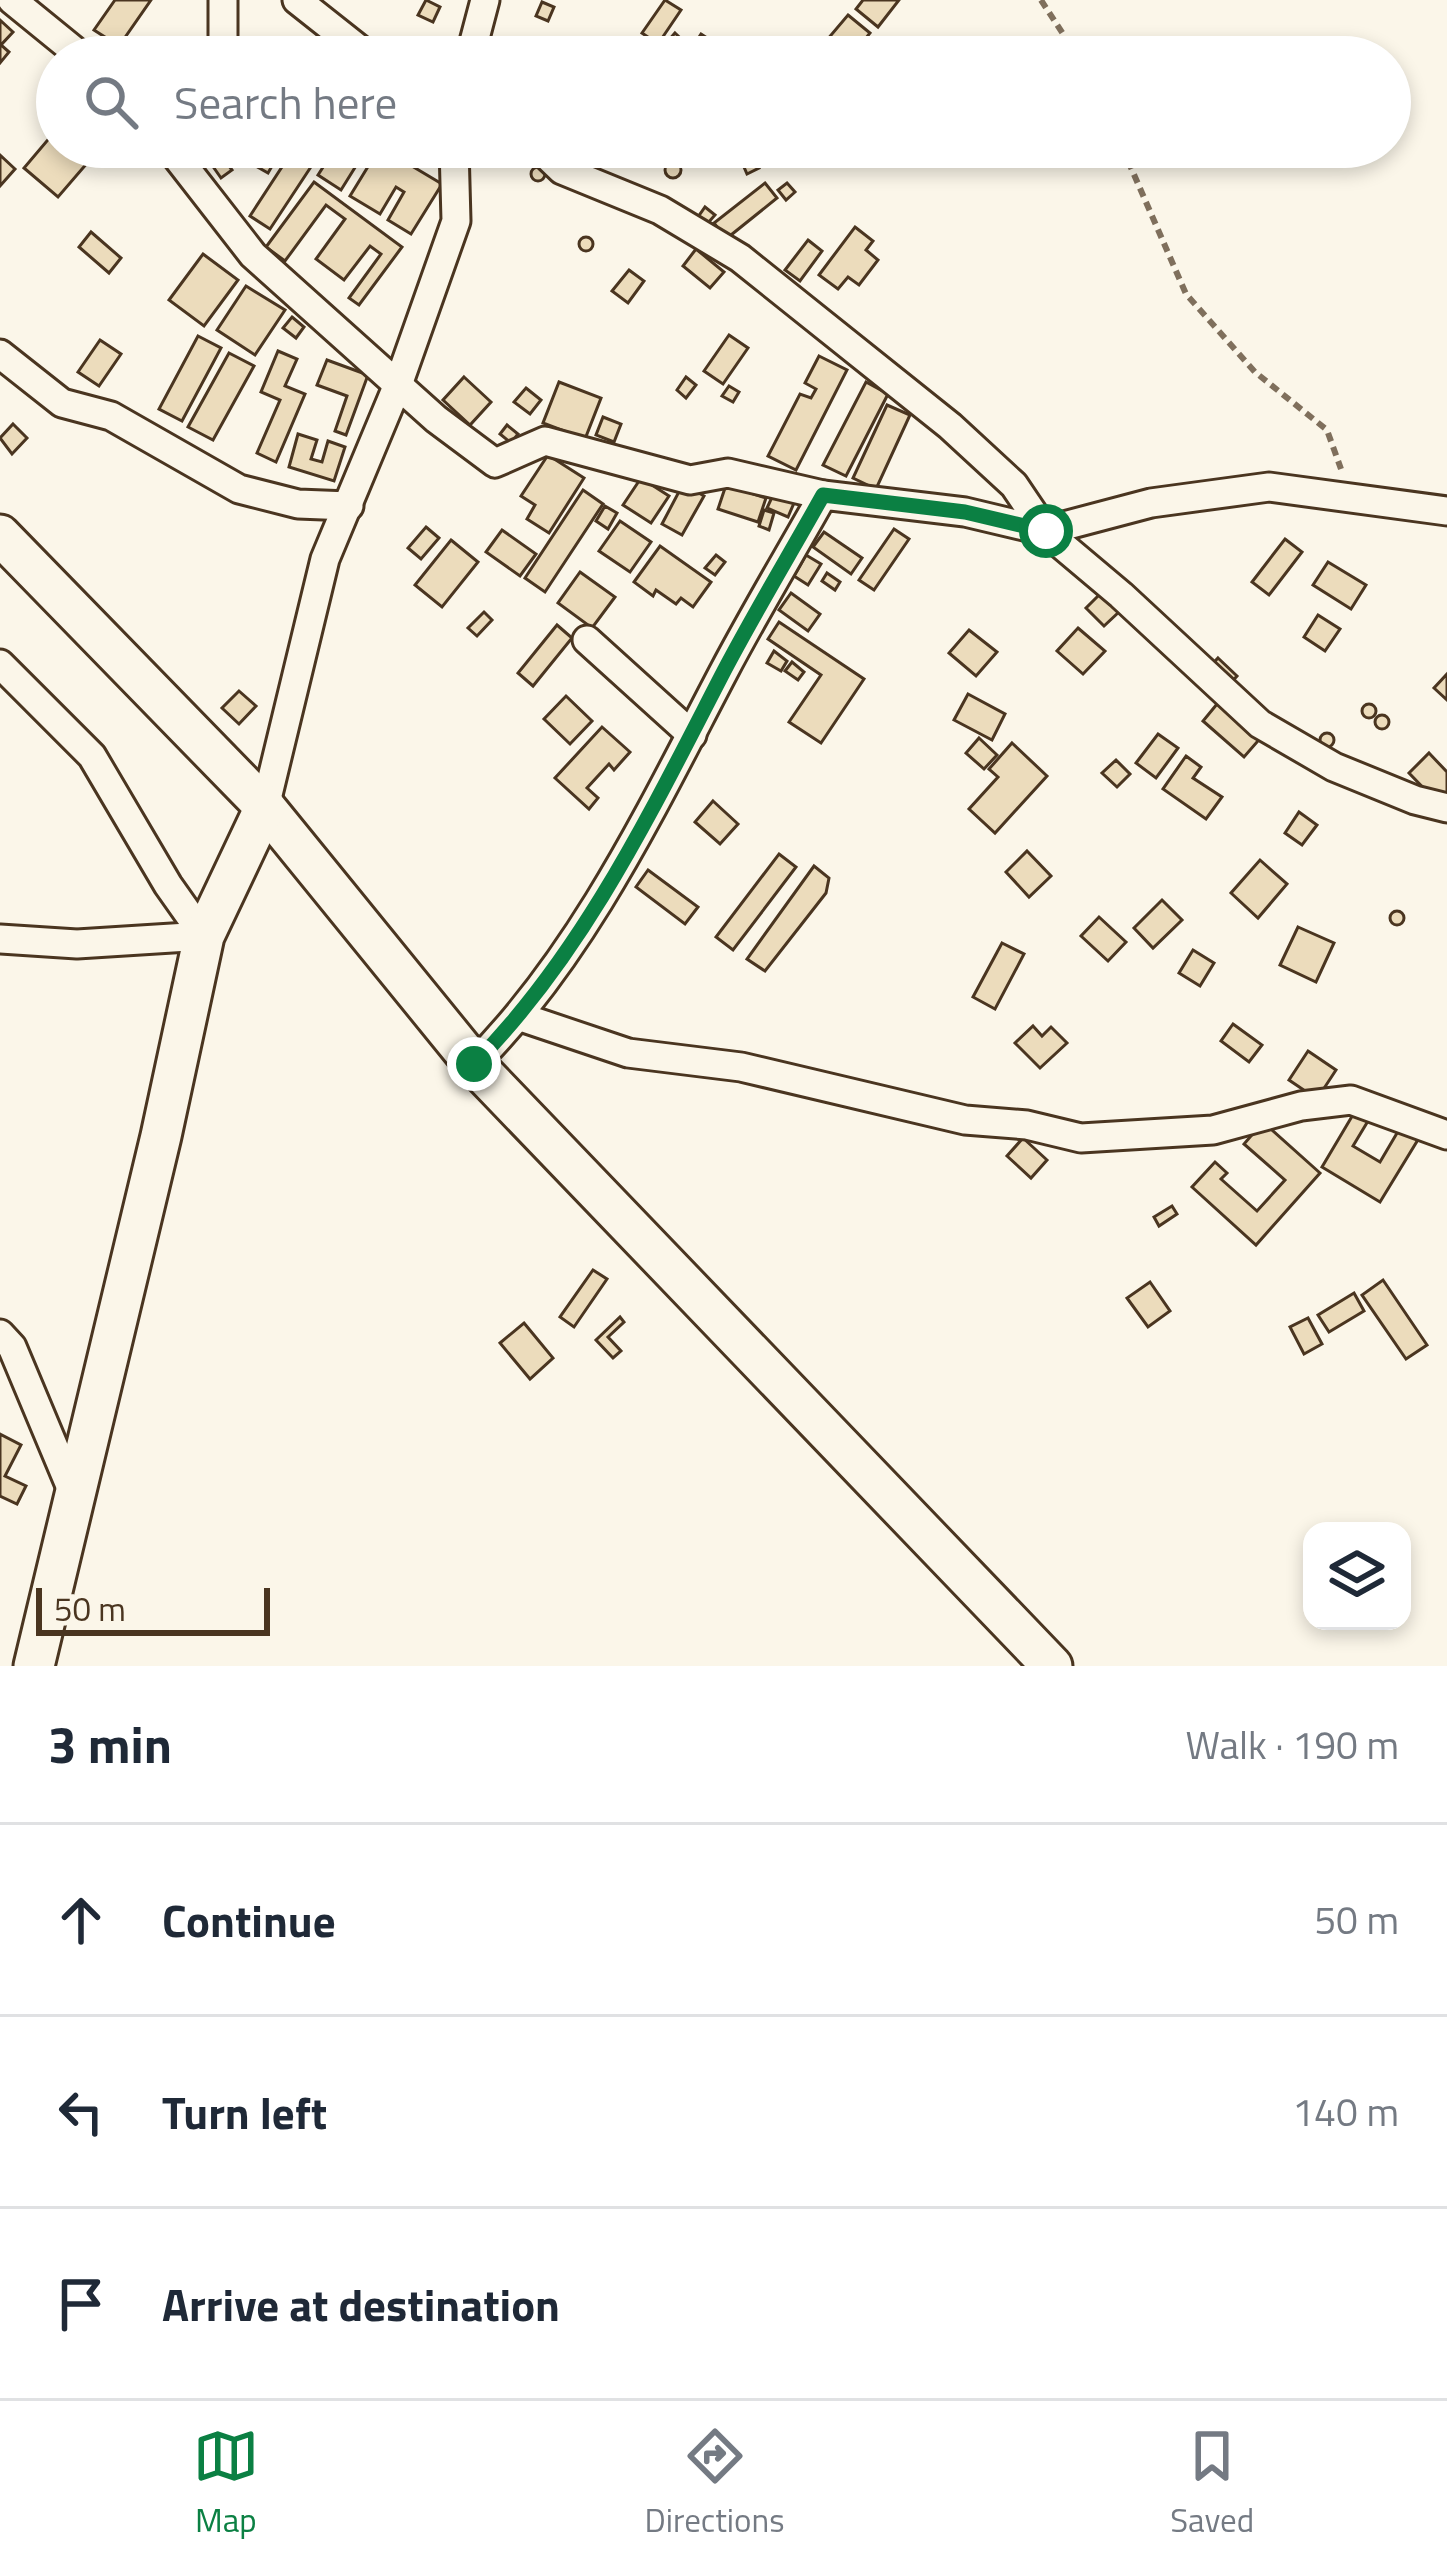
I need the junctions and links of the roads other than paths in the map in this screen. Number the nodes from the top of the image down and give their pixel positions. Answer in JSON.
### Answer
{"nodes":[{"id":1,"x":12,"y":0,"type":"edge"},
{"id":2,"x":223,"y":0,"type":"edge"},
{"id":3,"x":297,"y":0,"type":"edge"},
{"id":4,"x":485,"y":0,"type":"edge"},
{"id":5,"x":56,"y":36,"type":"edge"},
{"id":6,"x":223,"y":36,"type":"edge"},
{"id":7,"x":342,"y":36,"type":"edge"},
{"id":8,"x":476,"y":36,"type":"edge"},
{"id":9,"x":186,"y":168,"type":"edge"},
{"id":10,"x":455,"y":168,"type":"edge"},
{"id":11,"x":560,"y":168,"type":"edge"},
{"id":12,"x":0,"y":354,"type":"edge"},
{"id":13,"x":399,"y":382,"type":"junction"},
{"id":14,"x":823,"y":495,"type":"junction"},
{"id":15,"x":349,"y":506,"type":"junction"},
{"id":16,"x":1447,"y":511,"type":"edge"},
{"id":17,"x":1046,"y":531,"type":"junction"},
{"id":18,"x":0,"y":535,"type":"edge"},
{"id":19,"x":587,"y":640,"type":"dead end"},
{"id":20,"x":0,"y":664,"type":"edge"},
{"id":21,"x":692,"y":735,"type":"junction"},
{"id":22,"x":265,"y":807,"type":"junction"},
{"id":23,"x":1447,"y":808,"type":"edge"},
{"id":24,"x":204,"y":936,"type":"junction"},
{"id":25,"x":0,"y":939,"type":"edge"},
{"id":26,"x":521,"y":1017,"type":"junction"},
{"id":27,"x":474,"y":1064,"type":"junction"},
{"id":28,"x":1447,"y":1136,"type":"edge"},
{"id":29,"x":0,"y":1334,"type":"edge"},
{"id":30,"x":74,"y":1495,"type":"junction"},
{"id":31,"x":34,"y":1666,"type":"edge"},
{"id":32,"x":1052,"y":1666,"type":"edge"}],
"edges":[{"from":1,"to":5,"type":"street"},
{"from":2,"to":6,"type":"street"},
{"from":3,"to":7,"type":"street"},
{"from":4,"to":8,"type":"street"},
{"from":9,"to":13,"type":"street"},
{"from":10,"to":13,"type":"street"},
{"from":11,"to":17,"type":"street"},
{"from":12,"to":15,"type":"street"},
{"from":13,"to":14,"type":"street"},
{"from":13,"to":15,"type":"street"},
{"from":14,"to":17,"type":"street"},
{"from":14,"to":21,"type":"street"},
{"from":15,"to":22,"type":"street"},
{"from":16,"to":17,"type":"street"},
{"from":17,"to":23,"type":"street"},
{"from":18,"to":22,"type":"main road"},
{"from":19,"to":21,"type":"street"},
{"from":20,"to":24,"type":"street"},
{"from":21,"to":26,"type":"street"},
{"from":22,"to":24,"type":"main road"},
{"from":22,"to":27,"type":"main road"},
{"from":24,"to":25,"type":"street"},
{"from":24,"to":30,"type":"main road"},
{"from":26,"to":27,"type":"street"},
{"from":26,"to":28,"type":"street"},
{"from":27,"to":32,"type":"main road"},
{"from":29,"to":30,"type":"street"},
{"from":30,"to":31,"type":"main road"}]}
